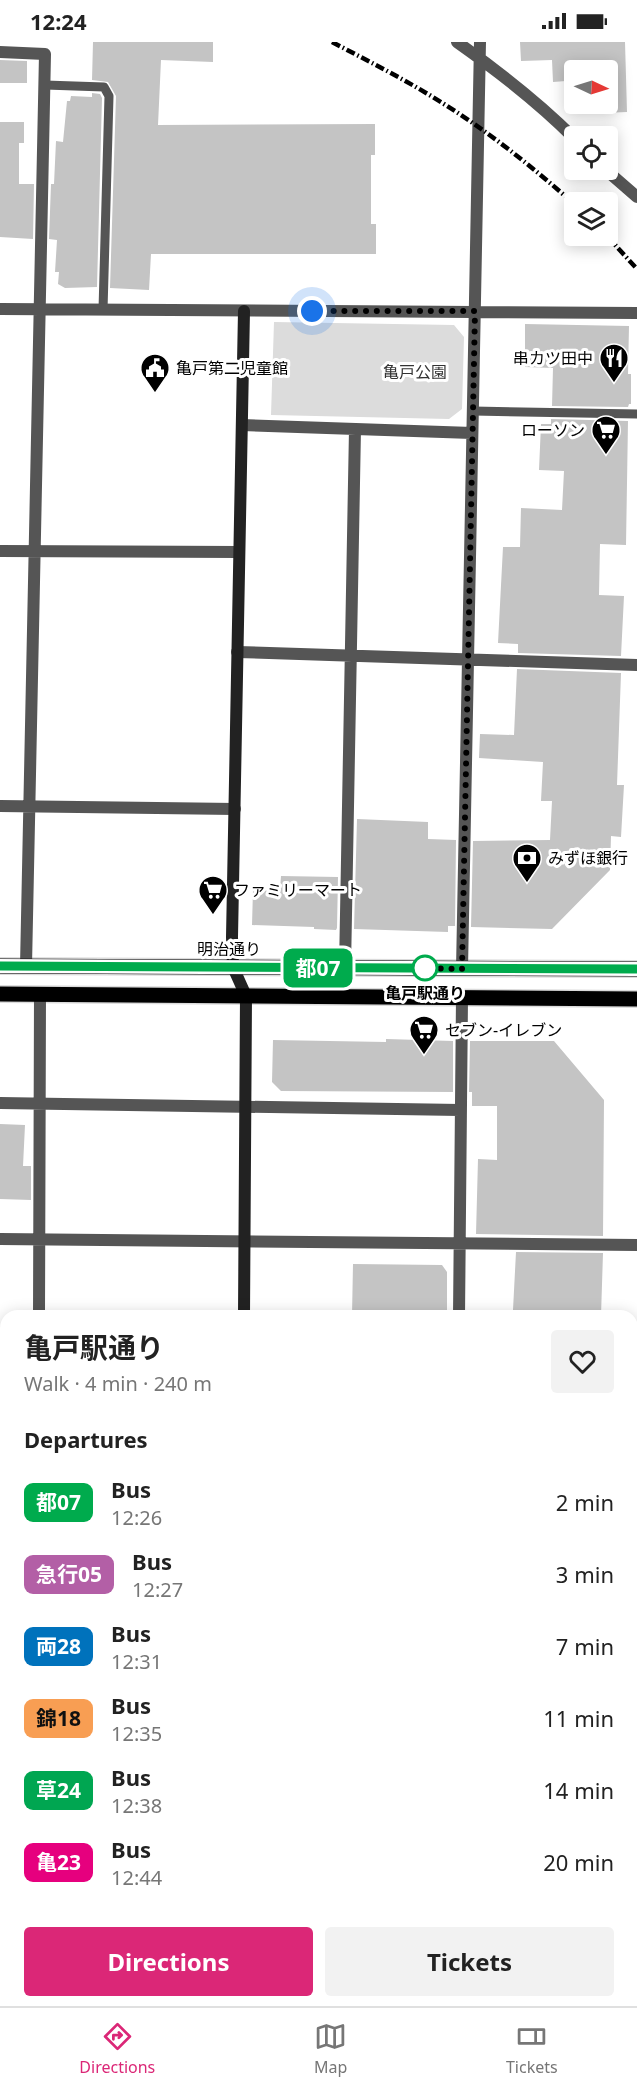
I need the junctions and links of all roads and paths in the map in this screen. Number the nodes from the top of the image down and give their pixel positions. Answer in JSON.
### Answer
{"nodes":[{"id":1,"x":457,"y":42,"type":"edge"},
{"id":2,"x":480,"y":42,"type":"edge"},
{"id":3,"x":0,"y":52,"type":"edge"},
{"id":4,"x":479,"y":58,"type":"junction"},
{"id":5,"x":45,"y":85,"type":"junction"},
{"id":6,"x":564,"y":128,"type":"edge"},
{"id":7,"x":617,"y":180,"type":"edge"},
{"id":8,"x":637,"y":197,"type":"edge"},
{"id":9,"x":0,"y":309,"type":"edge"},
{"id":10,"x":40,"y":310,"type":"junction"},
{"id":11,"x":103,"y":310,"type":"junction"},
{"id":12,"x":244,"y":311,"type":"junction"},
{"id":13,"x":475,"y":311,"type":"junction"},
{"id":14,"x":637,"y":313,"type":"edge"},
{"id":15,"x":473,"y":411,"type":"junction"},
{"id":16,"x":637,"y":414,"type":"edge"},
{"id":17,"x":242,"y":425,"type":"junction"},
{"id":18,"x":355,"y":429,"type":"junction"},
{"id":19,"x":472,"y":433,"type":"junction"},
{"id":20,"x":0,"y":551,"type":"edge"},
{"id":21,"x":35,"y":551,"type":"junction"},
{"id":22,"x":239,"y":552,"type":"junction"},
{"id":23,"x":237,"y":652,"type":"junction"},
{"id":24,"x":351,"y":656,"type":"junction"},
{"id":25,"x":468,"y":659,"type":"junction"},
{"id":26,"x":637,"y":664,"type":"edge"},
{"id":27,"x":0,"y":806,"type":"edge"},
{"id":28,"x":29,"y":806,"type":"junction"},
{"id":29,"x":235,"y":809,"type":"junction"},
{"id":30,"x":0,"y":966,"type":"edge"},
{"id":31,"x":26,"y":966,"type":"junction"},
{"id":32,"x":232,"y":967,"type":"junction"},
{"id":33,"x":345,"y":968,"type":"junction"},
{"id":34,"x":462,"y":969,"type":"junction"},
{"id":35,"x":637,"y":969,"type":"edge"},
{"id":36,"x":0,"y":994,"type":"edge"},
{"id":37,"x":40,"y":994,"type":"junction"},
{"id":38,"x":246,"y":996,"type":"junction"},
{"id":39,"x":462,"y":998,"type":"junction"},
{"id":40,"x":637,"y":999,"type":"edge"},
{"id":41,"x":0,"y":1103,"type":"edge"},
{"id":42,"x":40,"y":1104,"type":"junction"},
{"id":43,"x":245,"y":1107,"type":"junction"},
{"id":44,"x":460,"y":1110,"type":"junction"},
{"id":45,"x":0,"y":1239,"type":"edge"},
{"id":46,"x":39,"y":1239,"type":"junction"},
{"id":47,"x":244,"y":1241,"type":"junction"},
{"id":48,"x":459,"y":1243,"type":"junction"},
{"id":49,"x":637,"y":1245,"type":"edge"},
{"id":50,"x":39,"y":1310,"type":"edge"},
{"id":51,"x":244,"y":1310,"type":"edge"},
{"id":52,"x":459,"y":1310,"type":"edge"}],
"edges":[{"from":1,"to":4,"type":"street"},
{"from":2,"to":4,"type":"street"},
{"from":3,"to":5,"type":"street"},
{"from":4,"to":6,"type":"street"},
{"from":4,"to":13,"type":"street"},
{"from":5,"to":10,"type":"street"},
{"from":5,"to":11,"type":"lane"},
{"from":7,"to":8,"type":"street"},
{"from":9,"to":10,"type":"street"},
{"from":10,"to":11,"type":"street"},
{"from":10,"to":21,"type":"street"},
{"from":11,"to":12,"type":"street"},
{"from":12,"to":13,"type":"street"},
{"from":12,"to":17,"type":"street"},
{"from":13,"to":14,"type":"street"},
{"from":13,"to":15,"type":"street"},
{"from":15,"to":16,"type":"lane"},
{"from":15,"to":19,"type":"street"},
{"from":17,"to":18,"type":"street"},
{"from":17,"to":22,"type":"street"},
{"from":18,"to":19,"type":"street"},
{"from":18,"to":24,"type":"street"},
{"from":19,"to":25,"type":"street"},
{"from":20,"to":21,"type":"street"},
{"from":21,"to":22,"type":"street"},
{"from":21,"to":28,"type":"street"},
{"from":22,"to":23,"type":"street"},
{"from":23,"to":24,"type":"street"},
{"from":23,"to":29,"type":"street"},
{"from":24,"to":25,"type":"street"},
{"from":24,"to":33,"type":"street"},
{"from":25,"to":26,"type":"street"},
{"from":25,"to":34,"type":"street"},
{"from":27,"to":28,"type":"street"},
{"from":28,"to":29,"type":"street"},
{"from":28,"to":31,"type":"street"},
{"from":29,"to":32,"type":"street"},
{"from":30,"to":31,"type":"main road","name":"明治通り"},
{"from":31,"to":32,"type":"main road","name":"明治通り"},
{"from":32,"to":33,"type":"main road","name":"明治通り"},
{"from":32,"to":38,"type":"street"},
{"from":33,"to":34,"type":"main road","name":"明治通り"},
{"from":34,"to":35,"type":"main road","name":"明治通り"},
{"from":36,"to":37,"type":"main road"},
{"from":37,"to":38,"type":"main road"},
{"from":37,"to":42,"type":"street"},
{"from":38,"to":39,"type":"main road"},
{"from":38,"to":43,"type":"street"},
{"from":39,"to":40,"type":"main road"},
{"from":39,"to":44,"type":"street"},
{"from":41,"to":42,"type":"street"},
{"from":42,"to":43,"type":"street"},
{"from":42,"to":46,"type":"street"},
{"from":43,"to":44,"type":"street"},
{"from":43,"to":47,"type":"street"},
{"from":44,"to":48,"type":"street"},
{"from":45,"to":46,"type":"street"},
{"from":46,"to":47,"type":"street"},
{"from":46,"to":50,"type":"street"},
{"from":47,"to":48,"type":"street"},
{"from":47,"to":51,"type":"street"},
{"from":48,"to":49,"type":"street"},
{"from":48,"to":52,"type":"street"}]}
